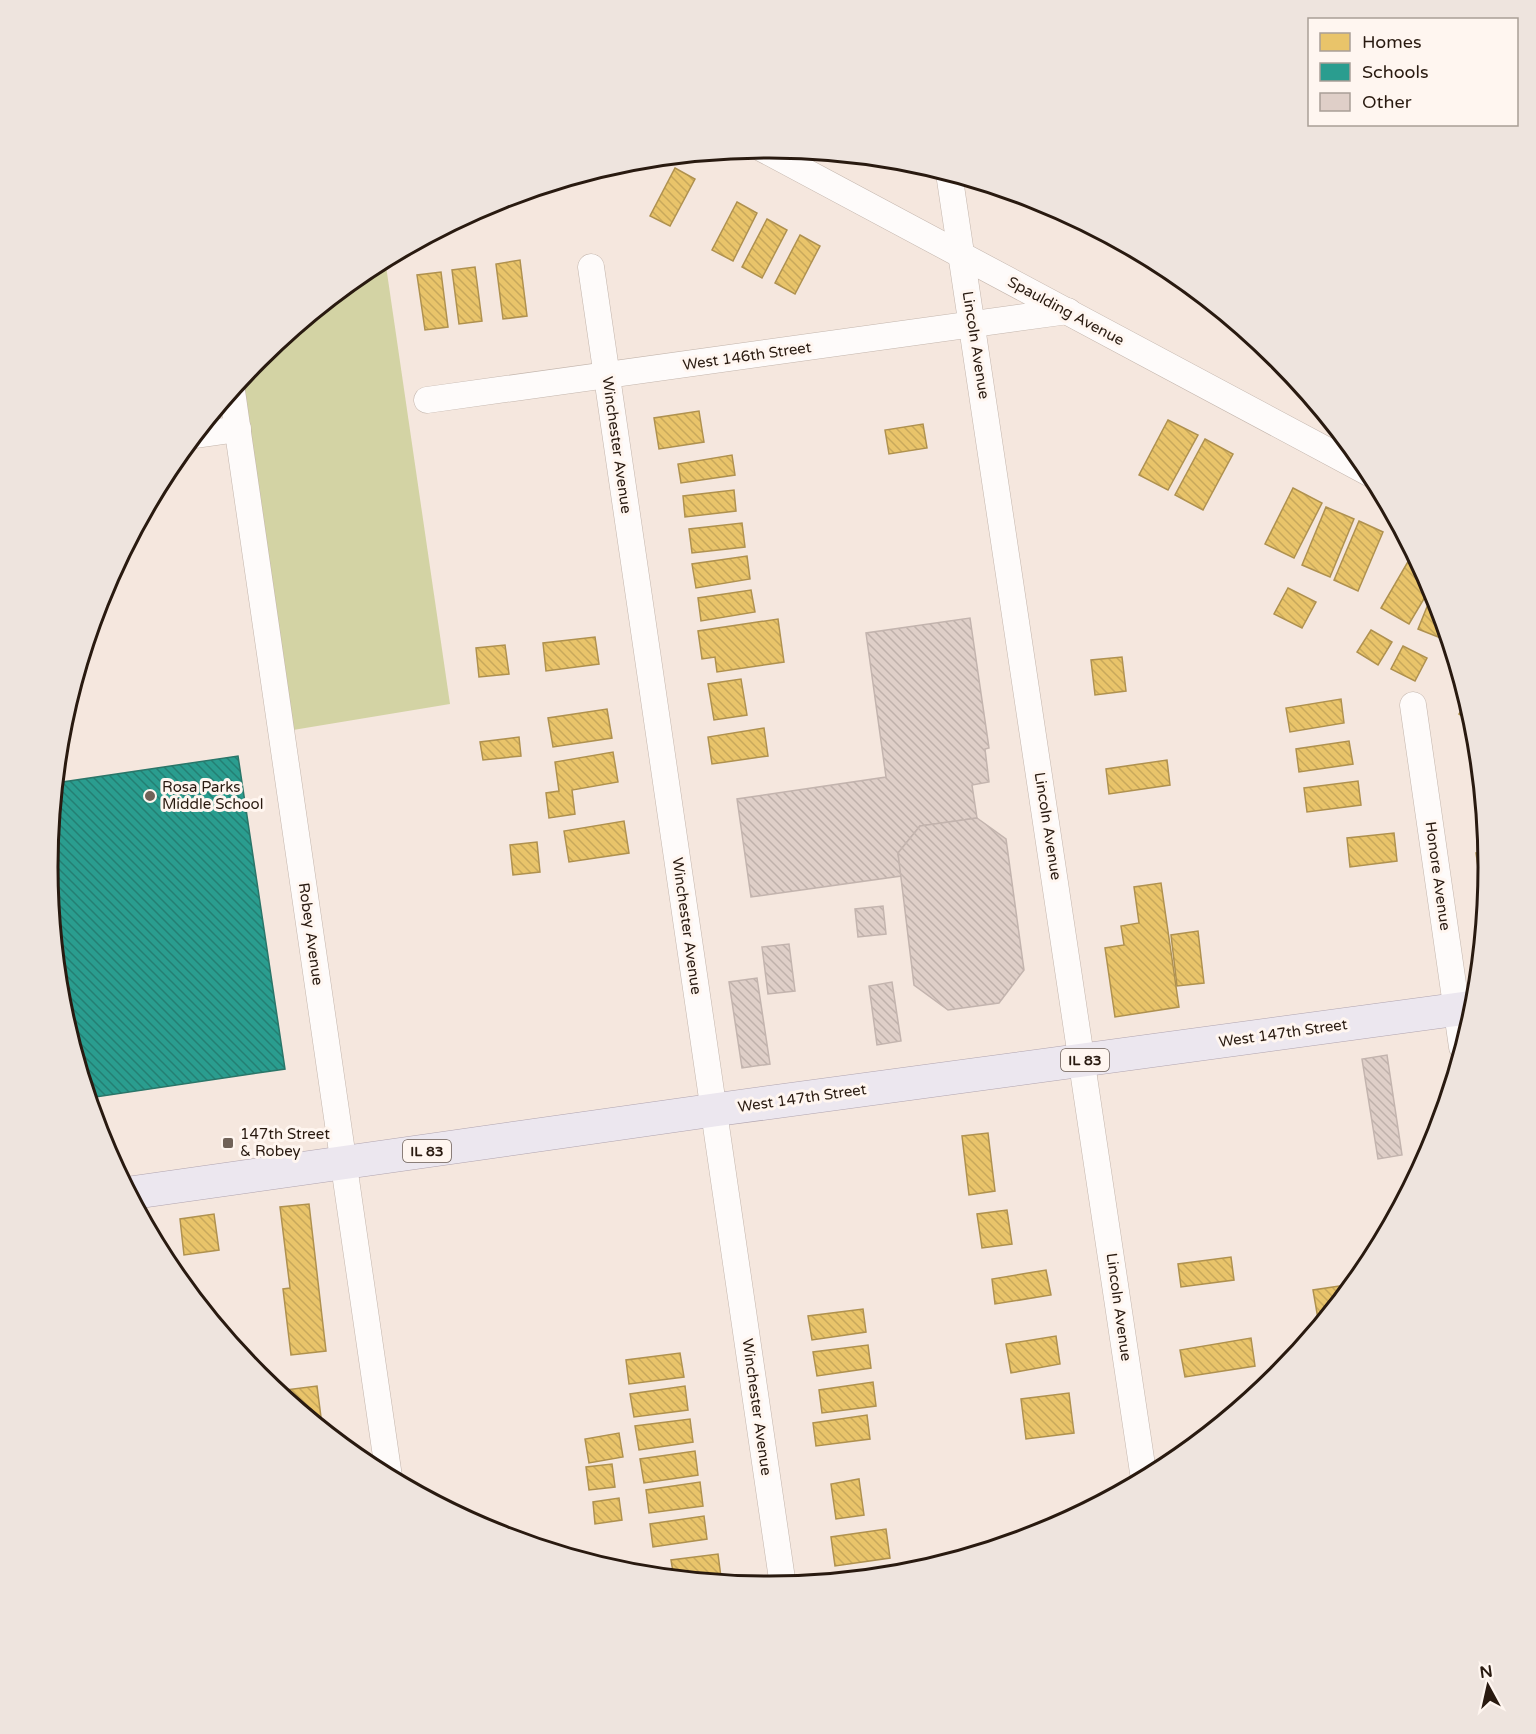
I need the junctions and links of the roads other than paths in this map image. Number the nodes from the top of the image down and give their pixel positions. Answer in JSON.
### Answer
{"nodes":[{"id":1,"x":780,"y":158,"type":"edge"},
{"id":2,"x":950,"y":182,"type":"edge"},
{"id":3,"x":962,"y":257,"type":"junction"},
{"id":4,"x":591,"y":267,"type":"dead end"},
{"id":5,"x":1068,"y":311,"type":"junction"},
{"id":6,"x":973,"y":325,"type":"junction"},
{"id":7,"x":607,"y":375,"type":"junction"},
{"id":8,"x":427,"y":400,"type":"dead end"},
{"id":9,"x":234,"y":401,"type":"edge"},
{"id":10,"x":238,"y":429,"type":"junction"},
{"id":11,"x":206,"y":434,"type":"edge"},
{"id":12,"x":1351,"y":463,"type":"edge"},
{"id":13,"x":1413,"y":705,"type":"dead end"},
{"id":14,"x":1465,"y":1001,"type":"edge"},
{"id":15,"x":1463,"y":1009,"type":"edge"},
{"id":16,"x":1083,"y":1060,"type":"junction"},
{"id":17,"x":714,"y":1110,"type":"junction"},
{"id":18,"x":344,"y":1163,"type":"junction"},
{"id":19,"x":138,"y":1192,"type":"edge"},
{"id":20,"x":387,"y":1465,"type":"edge"},
{"id":21,"x":1142,"y":1470,"type":"edge"},
{"id":22,"x":782,"y":1576,"type":"edge"}],
"edges":[{"from":1,"to":3,"type":"street","name":"Spaulding Avenue"},
{"from":2,"to":3,"type":"street","name":"Lincoln Avenue"},
{"from":3,"to":5,"type":"street","name":"Spaulding Avenue"},
{"from":3,"to":6,"type":"street","name":"Lincoln Avenue"},
{"from":4,"to":7,"type":"street","name":"Winchester Avenue"},
{"from":5,"to":6,"type":"street","name":"West 146th Street"},
{"from":5,"to":12,"type":"street","name":"Spaulding Avenue"},
{"from":6,"to":7,"type":"street","name":"West 146th Street"},
{"from":6,"to":16,"type":"street","name":"Lincoln Avenue"},
{"from":7,"to":8,"type":"street","name":"West 146th Street"},
{"from":7,"to":17,"type":"street","name":"Winchester Avenue"},
{"from":9,"to":10,"type":"street","name":"Robey Avenue"},
{"from":10,"to":11,"type":"street"},
{"from":10,"to":18,"type":"street","name":"Robey Avenue"},
{"from":13,"to":14,"type":"street","name":"Honore Avenue"},
{"from":15,"to":16,"type":"main road","name":"West 147th Street","number":"IL 83"},
{"from":16,"to":17,"type":"main road","name":"West 147th Street","number":"IL 83"},
{"from":16,"to":21,"type":"street","name":"Lincoln Avenue"},
{"from":17,"to":18,"type":"main road","name":"West 147th Street","number":"IL 83"},
{"from":17,"to":22,"type":"street","name":"Winchester Avenue"},
{"from":18,"to":19,"type":"main road","name":"West 147th Street","number":"IL 83"},
{"from":18,"to":20,"type":"street","name":"Robey Avenue"}]}
